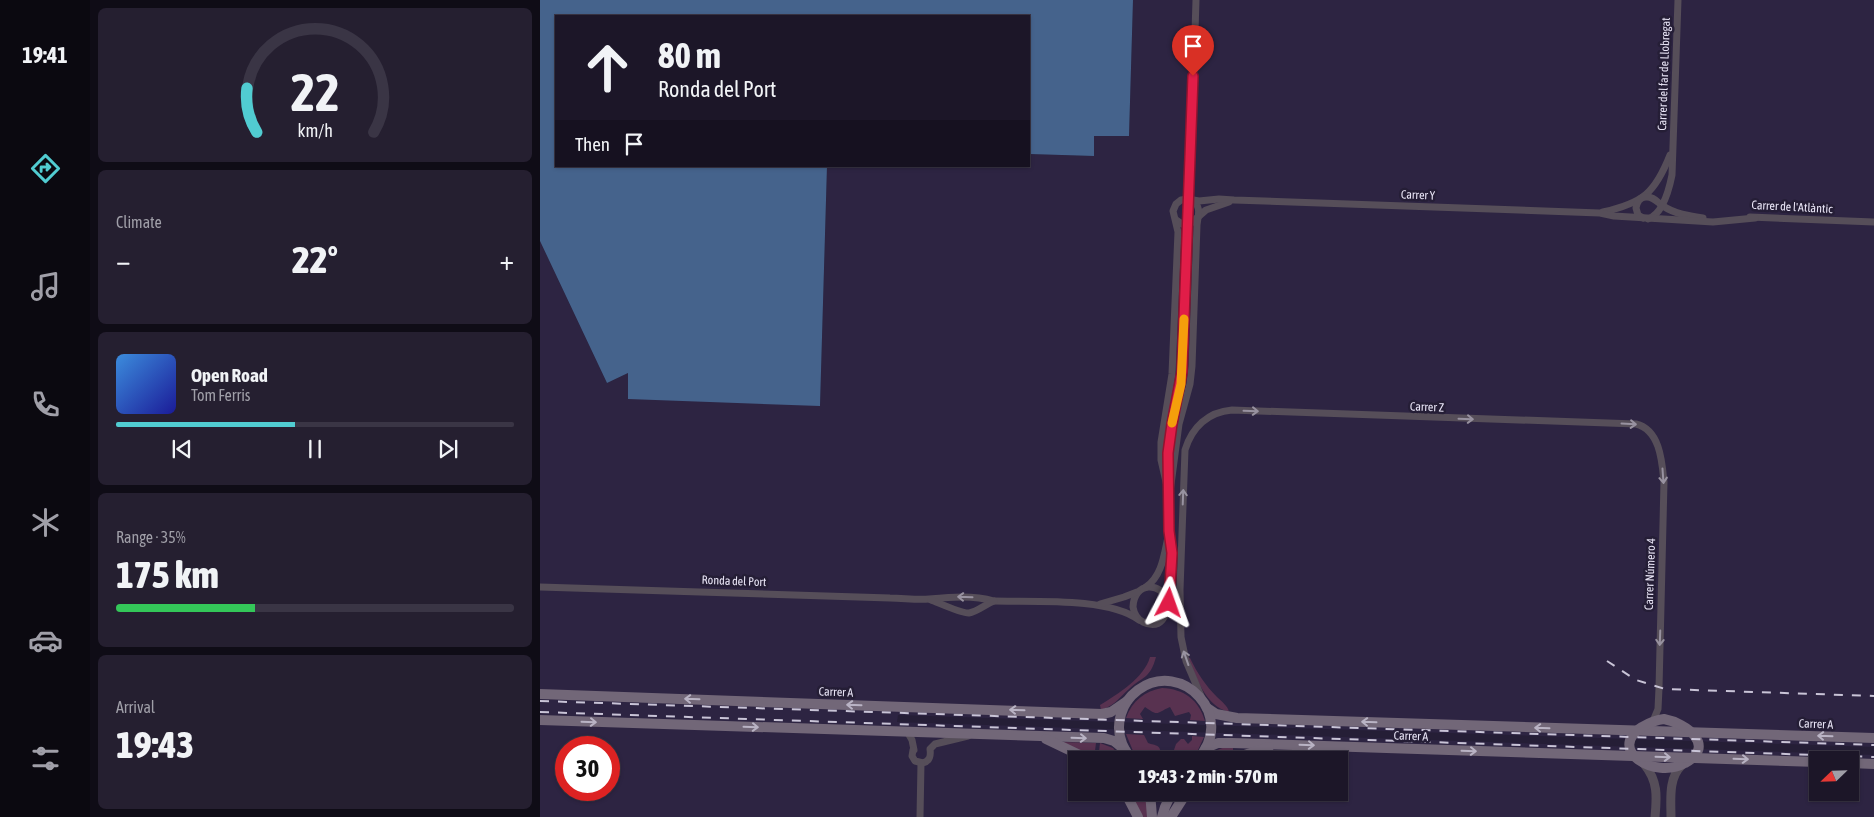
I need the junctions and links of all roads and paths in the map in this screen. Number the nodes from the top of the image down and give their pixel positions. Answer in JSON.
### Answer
{"nodes":[{"id":1,"x":1196,"y":0,"type":"edge"},
{"id":2,"x":1678,"y":0,"type":"edge"},
{"id":3,"x":1673,"y":148,"type":"junction"},
{"id":4,"x":1641,"y":198,"type":"junction"},
{"id":5,"x":1192,"y":200,"type":"junction"},
{"id":6,"x":1234,"y":200,"type":"junction"},
{"id":7,"x":1659,"y":203,"type":"junction"},
{"id":8,"x":1600,"y":213,"type":"junction"},
{"id":9,"x":1174,"y":217,"type":"junction"},
{"id":10,"x":1198,"y":218,"type":"junction"},
{"id":11,"x":1755,"y":218,"type":"junction"},
{"id":12,"x":1646,"y":219,"type":"junction"},
{"id":13,"x":1874,"y":222,"type":"edge"},
{"id":14,"x":1649,"y":430,"type":"joint"},
{"id":15,"x":1169,"y":495,"type":"junction"},
{"id":16,"x":1169,"y":531,"type":"junction"},
{"id":17,"x":540,"y":586,"type":"edge"},
{"id":18,"x":1142,"y":589,"type":"junction"},
{"id":19,"x":927,"y":599,"type":"junction"},
{"id":20,"x":994,"y":601,"type":"junction"},
{"id":21,"x":1169,"y":603,"type":"junction"},
{"id":22,"x":1097,"y":604,"type":"junction"},
{"id":23,"x":1140,"y":620,"type":"junction"},
{"id":24,"x":540,"y":694,"type":"edge"},
{"id":25,"x":1127,"y":701,"type":"junction"},
{"id":26,"x":1206,"y":706,"type":"junction"},
{"id":27,"x":540,"y":720,"type":"edge"},
{"id":28,"x":1653,"y":721,"type":"junction"},
{"id":29,"x":1637,"y":731,"type":"junction"},
{"id":30,"x":1692,"y":732,"type":"junction"},
{"id":31,"x":908,"y":733,"type":"junction"},
{"id":32,"x":976,"y":734,"type":"junction"},
{"id":33,"x":1041,"y":736,"type":"junction"},
{"id":34,"x":1874,"y":738,"type":"edge"},
{"id":35,"x":1279,"y":744,"type":"junction"},
{"id":36,"x":1206,"y":748,"type":"junction"},
{"id":37,"x":1072,"y":751,"type":"edge"},
{"id":38,"x":1124,"y":751,"type":"edge"},
{"id":39,"x":1127,"y":751,"type":"edge"},
{"id":40,"x":1204,"y":751,"type":"edge"},
{"id":41,"x":1257,"y":751,"type":"edge"},
{"id":42,"x":1634,"y":756,"type":"junction"},
{"id":43,"x":1692,"y":758,"type":"junction"},
{"id":44,"x":1809,"y":762,"type":"edge"},
{"id":45,"x":1859,"y":763,"type":"edge"},
{"id":46,"x":921,"y":764,"type":"junction"},
{"id":47,"x":1644,"y":764,"type":"junction"},
{"id":48,"x":1874,"y":764,"type":"edge"},
{"id":49,"x":1682,"y":765,"type":"junction"},
{"id":50,"x":1130,"y":801,"type":"edge"},
{"id":51,"x":1151,"y":801,"type":"edge"},
{"id":52,"x":1168,"y":801,"type":"edge"},
{"id":53,"x":1181,"y":801,"type":"edge"},
{"id":54,"x":920,"y":817,"type":"edge"},
{"id":55,"x":1138,"y":817,"type":"edge"},
{"id":56,"x":1152,"y":817,"type":"edge"},
{"id":57,"x":1162,"y":817,"type":"edge"},
{"id":58,"x":1171,"y":817,"type":"edge"},
{"id":59,"x":1656,"y":817,"type":"edge"},
{"id":60,"x":1671,"y":817,"type":"edge"}],
"edges":[{"from":1,"to":15,"type":"street","bridge":true},
{"from":2,"to":3,"type":"street","name":"Carrer del far de Llobregat"},
{"from":3,"to":4,"type":"street"},
{"from":3,"to":7,"type":"street","name":"Carrer del far de Llobregat"},
{"from":4,"to":7,"type":"street"},
{"from":4,"to":8,"type":"street"},
{"from":4,"to":12,"type":"street"},
{"from":5,"to":6,"type":"street","name":"Carrer Y"},
{"from":5,"to":9,"type":"street"},
{"from":5,"to":10,"type":"street"},
{"from":6,"to":8,"type":"street","name":"Carrer Y"},
{"from":6,"to":10,"type":"street"},
{"from":7,"to":11,"type":"street","name":"Carrer de l'Atlàntic"},
{"from":7,"to":12,"type":"street"},
{"from":8,"to":12,"type":"street"},
{"from":9,"to":10,"type":"street"},
{"from":9,"to":15,"type":"street"},
{"from":10,"to":15,"type":"street"},
{"from":11,"to":12,"type":"street"},
{"from":11,"to":13,"type":"street","name":"Carrer de l'Atlàntic"},
{"from":26,"to":14,"type":"street","name":"Carrer Z","one_way":true},
{"from":14,"to":28,"type":"street","name":"Carrer Número 4","one_way":true},
{"from":15,"to":16,"type":"street"},
{"from":16,"to":18,"type":"street"},
{"from":16,"to":21,"type":"street"},
{"from":17,"to":19,"type":"street","name":"Ronda del Port"},
{"from":18,"to":21,"type":"street"},
{"from":18,"to":22,"type":"street"},
{"from":18,"to":23,"type":"street"},
{"from":20,"to":19,"type":"street","name":"Ronda del Port","one_way":true},
{"from":19,"to":20,"type":"street","name":"Ronda del Port"},
{"from":20,"to":22,"type":"street","name":"Ronda del Port"},
{"from":21,"to":23,"type":"street"},
{"from":22,"to":23,"type":"street"},
{"from":25,"to":24,"type":"main road","name":"Carrer A","one_way":true},
{"from":25,"to":26,"type":"main road","name":"Carrer A"},
{"from":25,"to":39,"type":"main road"},
{"from":29,"to":26,"type":"main road","name":"Carrer A","one_way":true},
{"from":26,"to":36,"type":"main road"},
{"from":27,"to":31,"type":"main road","one_way":true},
{"from":28,"to":29,"type":"main road"},
{"from":28,"to":30,"type":"main road"},
{"from":29,"to":30,"type":"main road","name":"Carrer A"},
{"from":29,"to":42,"type":"main road"},
{"from":34,"to":30,"type":"main road","name":"Carrer A","one_way":true},
{"from":30,"to":43,"type":"main road"},
{"from":31,"to":32,"type":"main road"},
{"from":31,"to":46,"type":"street"},
{"from":32,"to":33,"type":"main road"},
{"from":32,"to":46,"type":"street"},
{"from":33,"to":37,"type":"main road"},
{"from":33,"to":38,"type":"main road","one_way":true},
{"from":35,"to":36,"type":"main road","name":"Carrer A"},
{"from":35,"to":41,"type":"main road"},
{"from":35,"to":42,"type":"main road","name":"Carrer A","one_way":true},
{"from":36,"to":40,"type":"main road"},
{"from":42,"to":43,"type":"main road","one_way":true},
{"from":42,"to":47,"type":"main road"},
{"from":43,"to":44,"type":"main road","one_way":true},
{"from":43,"to":49,"type":"main road"},
{"from":45,"to":48,"type":"main road"},
{"from":46,"to":54,"type":"street"},
{"from":47,"to":49,"type":"main road"},
{"from":47,"to":59,"type":"street"},
{"from":49,"to":60,"type":"street"},
{"from":50,"to":55,"type":"main road"},
{"from":51,"to":56,"type":"main road"},
{"from":52,"to":57,"type":"main road"},
{"from":53,"to":58,"type":"main road"}]}
